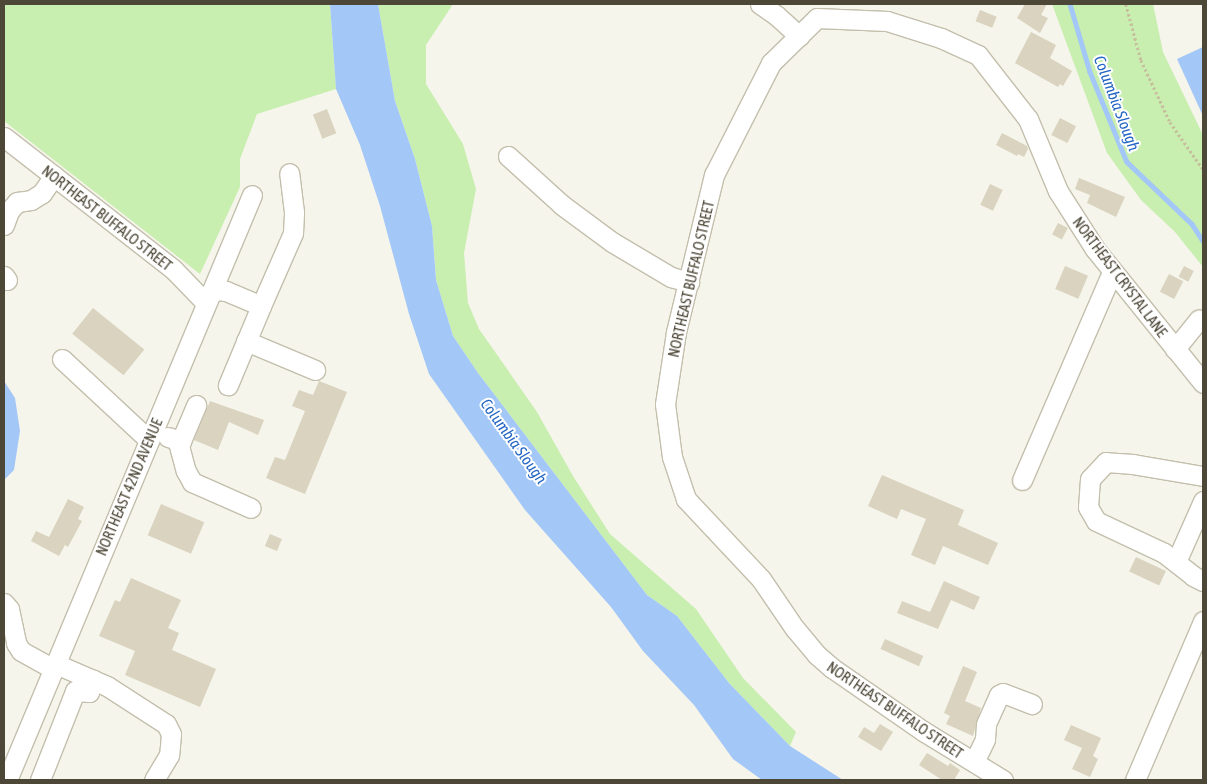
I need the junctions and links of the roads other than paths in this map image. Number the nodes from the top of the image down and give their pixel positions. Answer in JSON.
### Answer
{"nodes":[{"id":1,"x":760,"y":4,"type":"edge"},
{"id":2,"x":932,"y":35,"type":"joint"},
{"id":3,"x":800,"y":36,"type":"junction"},
{"id":4,"x":4,"y":137,"type":"edge"},
{"id":5,"x":508,"y":156,"type":"dead end"},
{"id":6,"x":289,"y":174,"type":"dead end"},
{"id":7,"x":54,"y":176,"type":"junction"},
{"id":8,"x":252,"y":195,"type":"dead end"},
{"id":9,"x":4,"y":225,"type":"edge"},
{"id":10,"x":1112,"y":272,"type":"junction"},
{"id":11,"x":689,"y":282,"type":"junction"},
{"id":12,"x":208,"y":298,"type":"junction"},
{"id":13,"x":261,"y":306,"type":"junction"},
{"id":14,"x":1199,"y":319,"type":"dead end"},
{"id":15,"x":246,"y":341,"type":"junction"},
{"id":16,"x":1175,"y":349,"type":"junction"},
{"id":17,"x":62,"y":359,"type":"dead end"},
{"id":18,"x":315,"y":370,"type":"dead end"},
{"id":19,"x":1203,"y":383,"type":"edge"},
{"id":20,"x":228,"y":384,"type":"dead end"},
{"id":21,"x":196,"y":405,"type":"dead end"},
{"id":22,"x":151,"y":435,"type":"junction"},
{"id":23,"x":178,"y":442,"type":"junction"},
{"id":24,"x":1203,"y":476,"type":"edge"},
{"id":25,"x":1022,"y":480,"type":"dead end"},
{"id":26,"x":1203,"y":501,"type":"edge"},
{"id":27,"x":251,"y":508,"type":"dead end"},
{"id":28,"x":1176,"y":562,"type":"junction"},
{"id":29,"x":1203,"y":581,"type":"edge"},
{"id":30,"x":4,"y":603,"type":"edge"},
{"id":31,"x":1203,"y":621,"type":"edge"},
{"id":32,"x":55,"y":666,"type":"junction"},
{"id":33,"x":93,"y":680,"type":"junction"},
{"id":34,"x":1032,"y":704,"type":"dead end"},
{"id":35,"x":974,"y":762,"type":"junction"},
{"id":36,"x":8,"y":769,"type":"edge"},
{"id":37,"x":40,"y":780,"type":"edge"},
{"id":38,"x":154,"y":780,"type":"edge"},
{"id":39,"x":1003,"y":780,"type":"edge"},
{"id":40,"x":1135,"y":780,"type":"edge"}],
"edges":[{"from":1,"to":3,"type":"street"},
{"from":2,"to":3,"type":"street","name":"NORTHEAST BUFFALO STREET"},
{"from":2,"to":10,"type":"street","name":"NORTHEAST CRYSTAL LANE"},
{"from":3,"to":11,"type":"street","name":"NORTHEAST BUFFALO STREET"},
{"from":4,"to":7,"type":"street","name":"NORTHEAST BUFFALO STREET"},
{"from":5,"to":11,"type":"street"},
{"from":6,"to":13,"type":"street"},
{"from":7,"to":9,"type":"street"},
{"from":7,"to":12,"type":"street","name":"NORTHEAST BUFFALO STREET"},
{"from":8,"to":12,"type":"street","name":"NORTHEAST 42ND AVENUE"},
{"from":10,"to":16,"type":"street","name":"NORTHEAST CRYSTAL LANE"},
{"from":10,"to":25,"type":"street"},
{"from":11,"to":35,"type":"street","name":"NORTHEAST BUFFALO STREET"},
{"from":12,"to":13,"type":"street"},
{"from":12,"to":22,"type":"street","name":"NORTHEAST 42ND AVENUE"},
{"from":13,"to":15,"type":"street"},
{"from":14,"to":16,"type":"street"},
{"from":15,"to":18,"type":"street"},
{"from":15,"to":20,"type":"street"},
{"from":16,"to":19,"type":"street","name":"NORTHEAST CRYSTAL LANE"},
{"from":17,"to":22,"type":"street"},
{"from":21,"to":23,"type":"street"},
{"from":22,"to":23,"type":"street"},
{"from":22,"to":32,"type":"street","name":"NORTHEAST 42ND AVENUE"},
{"from":23,"to":27,"type":"street"},
{"from":24,"to":28,"type":"street"},
{"from":26,"to":28,"type":"street"},
{"from":28,"to":29,"type":"street"},
{"from":30,"to":32,"type":"street"},
{"from":31,"to":40,"type":"street"},
{"from":32,"to":33,"type":"street"},
{"from":32,"to":36,"type":"street","name":"NORTHEAST 42ND AVENUE"},
{"from":33,"to":37,"type":"street"},
{"from":33,"to":38,"type":"street"},
{"from":34,"to":35,"type":"street"},
{"from":35,"to":39,"type":"street","name":"NORTHEAST BUFFALO STREET"}]}
